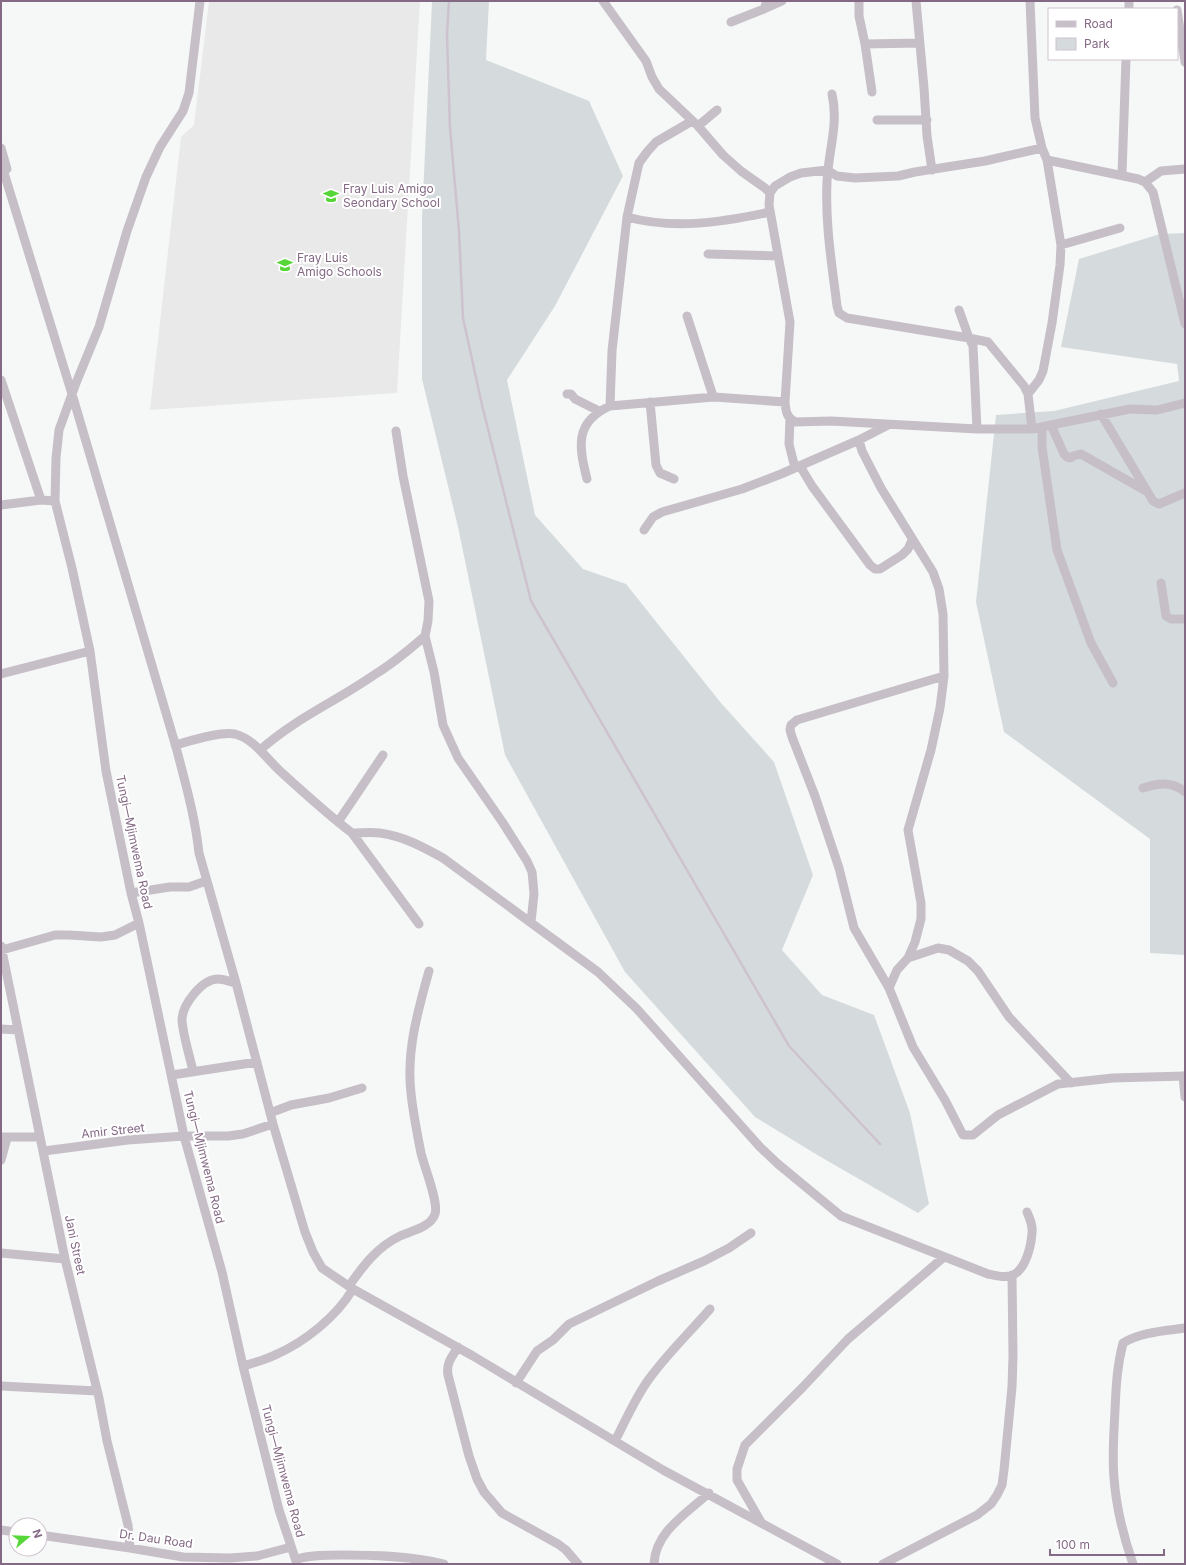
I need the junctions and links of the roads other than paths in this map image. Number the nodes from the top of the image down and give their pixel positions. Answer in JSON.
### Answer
{"nodes":[{"id":1,"x":200,"y":1,"type":"edge"},
{"id":2,"x":603,"y":1,"type":"edge"},
{"id":3,"x":782,"y":1,"type":"edge"},
{"id":4,"x":859,"y":1,"type":"edge"},
{"id":5,"x":916,"y":1,"type":"edge"},
{"id":6,"x":1030,"y":1,"type":"edge"},
{"id":7,"x":766,"y":5,"type":"edge"},
{"id":8,"x":1178,"y":15,"type":"edge"},
{"id":9,"x":731,"y":22,"type":"dead end"},
{"id":10,"x":920,"y":43,"type":"junction"},
{"id":11,"x":865,"y":44,"type":"junction"},
{"id":12,"x":1126,"y":60,"type":"edge"},
{"id":13,"x":1185,"y":62,"type":"edge"},
{"id":14,"x":872,"y":92,"type":"dead end"},
{"id":15,"x":832,"y":94,"type":"dead end"},
{"id":16,"x":717,"y":110,"type":"dead end"},
{"id":17,"x":877,"y":120,"type":"dead end"},
{"id":18,"x":927,"y":120,"type":"junction"},
{"id":19,"x":695,"y":123,"type":"junction"},
{"id":20,"x":1,"y":148,"type":"edge"},
{"id":21,"x":1042,"y":148,"type":"junction"},
{"id":22,"x":1047,"y":160,"type":"junction"},
{"id":23,"x":1,"y":163,"type":"edge"},
{"id":24,"x":827,"y":170,"type":"junction"},
{"id":25,"x":932,"y":170,"type":"junction"},
{"id":26,"x":1185,"y":170,"type":"edge"},
{"id":27,"x":1122,"y":174,"type":"junction"},
{"id":28,"x":1145,"y":182,"type":"junction"},
{"id":29,"x":770,"y":193,"type":"junction"},
{"id":30,"x":16,"y":211,"type":"junction"},
{"id":31,"x":770,"y":212,"type":"junction"},
{"id":32,"x":627,"y":217,"type":"junction"},
{"id":33,"x":1120,"y":228,"type":"dead end"},
{"id":34,"x":1062,"y":245,"type":"junction"},
{"id":35,"x":708,"y":254,"type":"dead end"},
{"id":36,"x":778,"y":256,"type":"junction"},
{"id":37,"x":959,"y":310,"type":"dead end"},
{"id":38,"x":687,"y":316,"type":"dead end"},
{"id":39,"x":1185,"y":324,"type":"edge"},
{"id":40,"x":968,"y":338,"type":"junction"},
{"id":41,"x":1,"y":380,"type":"edge"},
{"id":42,"x":72,"y":394,"type":"junction"},
{"id":43,"x":567,"y":394,"type":"dead end"},
{"id":44,"x":1028,"y":394,"type":"junction"},
{"id":45,"x":714,"y":397,"type":"junction"},
{"id":46,"x":650,"y":402,"type":"junction"},
{"id":47,"x":785,"y":402,"type":"junction"},
{"id":48,"x":1185,"y":402,"type":"edge"},
{"id":49,"x":610,"y":406,"type":"junction"},
{"id":50,"x":599,"y":411,"type":"junction"},
{"id":51,"x":1101,"y":414,"type":"junction"},
{"id":52,"x":790,"y":419,"type":"junction"},
{"id":53,"x":888,"y":425,"type":"junction"},
{"id":54,"x":1047,"y":426,"type":"junction"},
{"id":55,"x":977,"y":429,"type":"junction"},
{"id":56,"x":1032,"y":429,"type":"junction"},
{"id":57,"x":396,"y":431,"type":"dead end"},
{"id":58,"x":859,"y":440,"type":"junction"},
{"id":59,"x":798,"y":467,"type":"junction"},
{"id":60,"x":587,"y":479,"type":"dead end"},
{"id":61,"x":674,"y":479,"type":"dead end"},
{"id":62,"x":1146,"y":491,"type":"junction"},
{"id":63,"x":1185,"y":493,"type":"edge"},
{"id":64,"x":41,"y":500,"type":"junction"},
{"id":65,"x":55,"y":501,"type":"junction"},
{"id":66,"x":1,"y":505,"type":"edge"},
{"id":67,"x":644,"y":530,"type":"dead end"},
{"id":68,"x":912,"y":540,"type":"junction"},
{"id":69,"x":1161,"y":582,"type":"dead end"},
{"id":70,"x":1185,"y":619,"type":"edge"},
{"id":71,"x":425,"y":636,"type":"junction"},
{"id":72,"x":90,"y":650,"type":"junction"},
{"id":73,"x":1,"y":674,"type":"edge"},
{"id":74,"x":944,"y":676,"type":"junction"},
{"id":75,"x":1113,"y":683,"type":"dead end"},
{"id":76,"x":175,"y":745,"type":"junction"},
{"id":77,"x":260,"y":750,"type":"junction"},
{"id":78,"x":383,"y":755,"type":"dead end"},
{"id":79,"x":1143,"y":788,"type":"dead end"},
{"id":80,"x":1185,"y":792,"type":"edge"},
{"id":81,"x":338,"y":822,"type":"junction"},
{"id":82,"x":352,"y":832,"type":"junction"},
{"id":83,"x":206,"y":881,"type":"junction"},
{"id":84,"x":130,"y":893,"type":"junction"},
{"id":85,"x":531,"y":922,"type":"junction"},
{"id":86,"x":139,"y":923,"type":"junction"},
{"id":87,"x":419,"y":924,"type":"dead end"},
{"id":88,"x":2,"y":948,"type":"edge"},
{"id":89,"x":908,"y":958,"type":"junction"},
{"id":90,"x":429,"y":971,"type":"dead end"},
{"id":91,"x":236,"y":983,"type":"junction"},
{"id":92,"x":889,"y":988,"type":"junction"},
{"id":93,"x":1,"y":1029,"type":"edge"},
{"id":94,"x":18,"y":1030,"type":"junction"},
{"id":95,"x":257,"y":1062,"type":"junction"},
{"id":96,"x":193,"y":1071,"type":"junction"},
{"id":97,"x":172,"y":1075,"type":"junction"},
{"id":98,"x":1184,"y":1076,"type":"edge"},
{"id":99,"x":1071,"y":1082,"type":"junction"},
{"id":100,"x":362,"y":1088,"type":"dead end"},
{"id":101,"x":1185,"y":1097,"type":"edge"},
{"id":102,"x":270,"y":1113,"type":"junction"},
{"id":103,"x":273,"y":1124,"type":"junction"},
{"id":104,"x":184,"y":1136,"type":"junction"},
{"id":105,"x":4,"y":1137,"type":"edge"},
{"id":106,"x":39,"y":1137,"type":"junction"},
{"id":107,"x":44,"y":1151,"type":"junction"},
{"id":108,"x":1,"y":1160,"type":"edge"},
{"id":109,"x":1027,"y":1212,"type":"dead end"},
{"id":110,"x":751,"y":1233,"type":"dead end"},
{"id":111,"x":1,"y":1253,"type":"edge"},
{"id":112,"x":944,"y":1256,"type":"junction"},
{"id":113,"x":65,"y":1259,"type":"junction"},
{"id":114,"x":1012,"y":1275,"type":"junction"},
{"id":115,"x":351,"y":1288,"type":"junction"},
{"id":116,"x":710,"y":1309,"type":"dead end"},
{"id":117,"x":1185,"y":1328,"type":"edge"},
{"id":118,"x":458,"y":1347,"type":"junction"},
{"id":119,"x":243,"y":1366,"type":"junction"},
{"id":120,"x":516,"y":1382,"type":"junction"},
{"id":121,"x":1,"y":1386,"type":"edge"},
{"id":122,"x":97,"y":1391,"type":"junction"},
{"id":123,"x":615,"y":1441,"type":"junction"},
{"id":124,"x":709,"y":1493,"type":"junction"},
{"id":125,"x":761,"y":1522,"type":"junction"},
{"id":126,"x":48,"y":1536,"type":"edge"},
{"id":127,"x":291,"y":1547,"type":"junction"},
{"id":128,"x":130,"y":1548,"type":"junction"},
{"id":129,"x":296,"y":1562,"type":"edge"},
{"id":130,"x":444,"y":1564,"type":"edge"},
{"id":131,"x":578,"y":1564,"type":"edge"},
{"id":132,"x":654,"y":1564,"type":"edge"},
{"id":133,"x":837,"y":1564,"type":"edge"},
{"id":134,"x":883,"y":1564,"type":"edge"},
{"id":135,"x":1133,"y":1564,"type":"edge"}],
"edges":[{"from":1,"to":42,"type":"street","name":"Tungi—Mjimwema Road"},
{"from":2,"to":19,"type":"street"},
{"from":3,"to":7,"type":"street"},
{"from":4,"to":11,"type":"street"},
{"from":5,"to":10,"type":"street"},
{"from":6,"to":21,"type":"street"},
{"from":7,"to":9,"type":"street"},
{"from":8,"to":13,"type":"street"},
{"from":10,"to":11,"type":"street"},
{"from":10,"to":18,"type":"street"},
{"from":11,"to":14,"type":"street"},
{"from":12,"to":27,"type":"street"},
{"from":15,"to":24,"type":"street"},
{"from":16,"to":19,"type":"street"},
{"from":17,"to":18,"type":"street"},
{"from":18,"to":25,"type":"street"},
{"from":19,"to":29,"type":"street"},
{"from":19,"to":32,"type":"street"},
{"from":20,"to":30,"type":"street"},
{"from":21,"to":22,"type":"street"},
{"from":21,"to":25,"type":"street"},
{"from":22,"to":27,"type":"street"},
{"from":22,"to":34,"type":"street"},
{"from":23,"to":30,"type":"street"},
{"from":24,"to":25,"type":"street"},
{"from":24,"to":29,"type":"street"},
{"from":24,"to":40,"type":"street"},
{"from":26,"to":28,"type":"street"},
{"from":27,"to":28,"type":"street"},
{"from":28,"to":39,"type":"street"},
{"from":29,"to":31,"type":"street"},
{"from":30,"to":42,"type":"street"},
{"from":31,"to":32,"type":"street"},
{"from":31,"to":36,"type":"street"},
{"from":32,"to":49,"type":"street"},
{"from":33,"to":34,"type":"street"},
{"from":34,"to":44,"type":"street"},
{"from":35,"to":36,"type":"street"},
{"from":36,"to":47,"type":"street"},
{"from":37,"to":40,"type":"street"},
{"from":38,"to":45,"type":"street"},
{"from":40,"to":44,"type":"street"},
{"from":40,"to":55,"type":"street"},
{"from":41,"to":64,"type":"street"},
{"from":42,"to":65,"type":"street","name":"Tungi—Mjimwema Road"},
{"from":42,"to":76,"type":"street"},
{"from":43,"to":50,"type":"street"},
{"from":44,"to":56,"type":"street"},
{"from":45,"to":46,"type":"street"},
{"from":45,"to":47,"type":"street"},
{"from":46,"to":49,"type":"street"},
{"from":46,"to":61,"type":"street"},
{"from":47,"to":52,"type":"street"},
{"from":48,"to":51,"type":"street"},
{"from":49,"to":50,"type":"street"},
{"from":50,"to":60,"type":"street"},
{"from":51,"to":54,"type":"street"},
{"from":51,"to":62,"type":"street"},
{"from":52,"to":53,"type":"street"},
{"from":52,"to":59,"type":"street"},
{"from":53,"to":55,"type":"street"},
{"from":53,"to":58,"type":"street"},
{"from":54,"to":56,"type":"street"},
{"from":54,"to":62,"type":"street"},
{"from":54,"to":75,"type":"street"},
{"from":55,"to":56,"type":"street"},
{"from":57,"to":71,"type":"street"},
{"from":58,"to":59,"type":"street"},
{"from":58,"to":68,"type":"street"},
{"from":59,"to":67,"type":"street"},
{"from":59,"to":68,"type":"street"},
{"from":62,"to":63,"type":"street"},
{"from":64,"to":65,"type":"street"},
{"from":64,"to":66,"type":"street"},
{"from":65,"to":72,"type":"street","name":"Tungi—Mjimwema Road"},
{"from":68,"to":74,"type":"street"},
{"from":69,"to":70,"type":"street"},
{"from":71,"to":77,"type":"street"},
{"from":71,"to":85,"type":"street"},
{"from":72,"to":73,"type":"street"},
{"from":72,"to":84,"type":"street","name":"Tungi—Mjimwema Road"},
{"from":74,"to":89,"type":"street"},
{"from":74,"to":92,"type":"street"},
{"from":76,"to":77,"type":"street"},
{"from":76,"to":83,"type":"street"},
{"from":77,"to":81,"type":"street"},
{"from":78,"to":81,"type":"street"},
{"from":79,"to":80,"type":"street"},
{"from":81,"to":82,"type":"street"},
{"from":82,"to":85,"type":"street"},
{"from":82,"to":87,"type":"street"},
{"from":83,"to":84,"type":"street"},
{"from":83,"to":91,"type":"street"},
{"from":84,"to":86,"type":"street","name":"Tungi—Mjimwema Road"},
{"from":85,"to":112,"type":"street"},
{"from":86,"to":88,"type":"street"},
{"from":86,"to":97,"type":"street","name":"Tungi—Mjimwema Road"},
{"from":88,"to":94,"type":"street","name":"Jani Street"},
{"from":89,"to":92,"type":"street"},
{"from":89,"to":99,"type":"street"},
{"from":90,"to":115,"type":"street"},
{"from":91,"to":95,"type":"street"},
{"from":91,"to":96,"type":"street"},
{"from":92,"to":99,"type":"street"},
{"from":93,"to":94,"type":"street"},
{"from":94,"to":106,"type":"street","name":"Jani Street"},
{"from":95,"to":96,"type":"street"},
{"from":95,"to":102,"type":"street"},
{"from":96,"to":97,"type":"street"},
{"from":97,"to":104,"type":"street","name":"Tungi—Mjimwema Road"},
{"from":98,"to":99,"type":"street"},
{"from":98,"to":101,"type":"street"},
{"from":100,"to":102,"type":"street"},
{"from":102,"to":103,"type":"street"},
{"from":103,"to":104,"type":"street","name":"Amir Street"},
{"from":103,"to":115,"type":"street"},
{"from":104,"to":107,"type":"street","name":"Amir Street"},
{"from":104,"to":119,"type":"street","name":"Tungi—Mjimwema Road"},
{"from":105,"to":106,"type":"street"},
{"from":105,"to":108,"type":"street"},
{"from":106,"to":107,"type":"street","name":"Jani Street"},
{"from":107,"to":113,"type":"street","name":"Jani Street"},
{"from":109,"to":114,"type":"street"},
{"from":110,"to":120,"type":"street"},
{"from":111,"to":113,"type":"street"},
{"from":112,"to":114,"type":"street"},
{"from":112,"to":125,"type":"street"},
{"from":113,"to":122,"type":"street","name":"Jani Street"},
{"from":114,"to":134,"type":"street"},
{"from":115,"to":118,"type":"street"},
{"from":115,"to":119,"type":"street"},
{"from":116,"to":123,"type":"street"},
{"from":117,"to":135,"type":"street"},
{"from":118,"to":120,"type":"street"},
{"from":118,"to":131,"type":"street"},
{"from":119,"to":127,"type":"street","name":"Tungi—Mjimwema Road"},
{"from":120,"to":123,"type":"street"},
{"from":121,"to":122,"type":"street"},
{"from":122,"to":128,"type":"street","name":"Jani Street"},
{"from":123,"to":124,"type":"street"},
{"from":124,"to":125,"type":"street"},
{"from":124,"to":132,"type":"street"},
{"from":125,"to":133,"type":"street"},
{"from":126,"to":128,"type":"street","name":"Dr. Dau Road"},
{"from":127,"to":128,"type":"street","name":"Dr. Dau Road"},
{"from":127,"to":129,"type":"street","name":"Tungi—Mjimwema Road"},
{"from":129,"to":130,"type":"street"}]}
